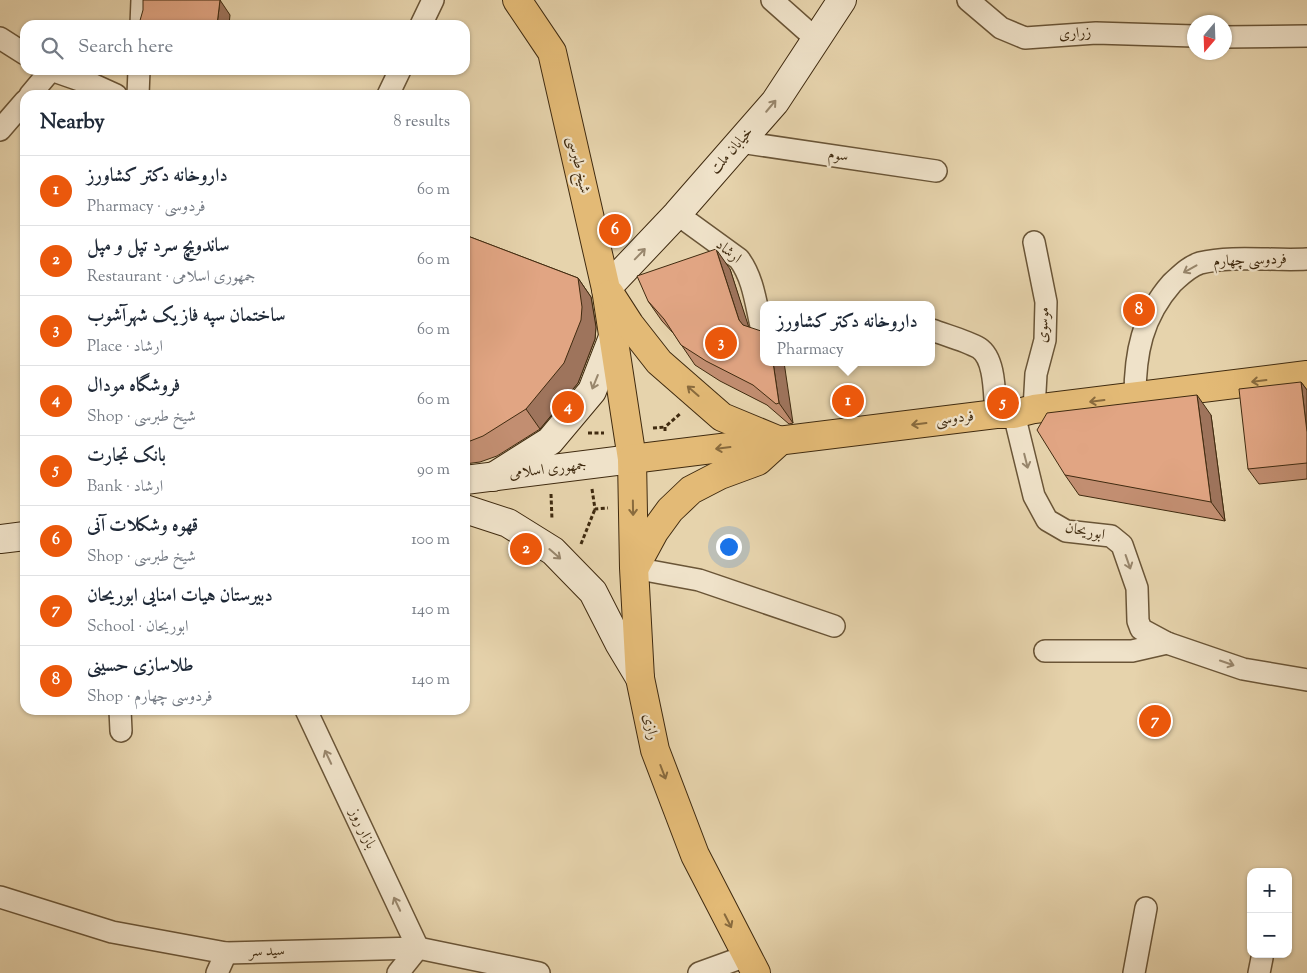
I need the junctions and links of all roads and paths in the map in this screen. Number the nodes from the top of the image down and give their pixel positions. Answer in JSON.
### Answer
{"nodes":[{"id":1,"x":142,"y":0,"type":"edge"},
{"id":2,"x":433,"y":0,"type":"edge"},
{"id":3,"x":518,"y":0,"type":"edge"},
{"id":4,"x":772,"y":0,"type":"edge"},
{"id":5,"x":968,"y":0,"type":"edge"},
{"id":6,"x":838,"y":3,"type":"edge"},
{"id":7,"x":141,"y":20,"type":"edge"},
{"id":8,"x":423,"y":20,"type":"edge"},
{"id":9,"x":1187,"y":36,"type":"edge"},
{"id":10,"x":1307,"y":36,"type":"edge"},
{"id":11,"x":1232,"y":37,"type":"edge"},
{"id":12,"x":0,"y":38,"type":"edge"},
{"id":13,"x":816,"y":39,"type":"junction"},
{"id":14,"x":20,"y":51,"type":"edge"},
{"id":15,"x":47,"y":75,"type":"edge"},
{"id":16,"x":64,"y":75,"type":"edge"},
{"id":17,"x":139,"y":75,"type":"edge"},
{"id":18,"x":398,"y":75,"type":"edge"},
{"id":19,"x":34,"y":90,"type":"edge"},
{"id":20,"x":103,"y":90,"type":"edge"},
{"id":21,"x":138,"y":90,"type":"edge"},
{"id":22,"x":390,"y":90,"type":"edge"},
{"id":23,"x":20,"y":106,"type":"edge"},
{"id":24,"x":0,"y":130,"type":"edge"},
{"id":25,"x":740,"y":142,"type":"junction"},
{"id":26,"x":936,"y":171,"type":"dead end"},
{"id":27,"x":677,"y":214,"type":"junction"},
{"id":28,"x":1034,"y":242,"type":"dead end"},
{"id":29,"x":1307,"y":259,"type":"edge"},
{"id":30,"x":606,"y":289,"type":"junction"},
{"id":31,"x":760,"y":321,"type":"edge"},
{"id":32,"x":935,"y":331,"type":"edge"},
{"id":33,"x":613,"y":337,"type":"junction"},
{"id":34,"x":1307,"y":375,"type":"edge"},
{"id":35,"x":1135,"y":397,"type":"junction"},
{"id":36,"x":1015,"y":412,"type":"junction"},
{"id":37,"x":780,"y":441,"type":"junction"},
{"id":38,"x":632,"y":459,"type":"junction"},
{"id":39,"x":493,"y":477,"type":"junction"},
{"id":40,"x":470,"y":479,"type":"edge"},
{"id":41,"x":595,"y":509,"type":"dead end"},
{"id":42,"x":470,"y":511,"type":"edge"},
{"id":43,"x":20,"y":537,"type":"edge"},
{"id":44,"x":0,"y":540,"type":"edge"},
{"id":45,"x":634,"y":568,"type":"junction"},
{"id":46,"x":571,"y":570,"type":"junction"},
{"id":47,"x":834,"y":626,"type":"dead end"},
{"id":48,"x":1167,"y":643,"type":"junction"},
{"id":49,"x":1045,"y":651,"type":"dead end"},
{"id":50,"x":640,"y":678,"type":"junction"},
{"id":51,"x":1307,"y":680,"type":"edge"},
{"id":52,"x":308,"y":715,"type":"edge"},
{"id":53,"x":0,"y":898,"type":"edge"},
{"id":54,"x":1146,"y":908,"type":"dead end"},
{"id":55,"x":418,"y":948,"type":"junction"},
{"id":56,"x":226,"y":953,"type":"junction"},
{"id":57,"x":751,"y":964,"type":"edge"},
{"id":58,"x":217,"y":973,"type":"edge"},
{"id":59,"x":398,"y":973,"type":"edge"},
{"id":60,"x":539,"y":973,"type":"edge"},
{"id":61,"x":699,"y":973,"type":"edge"},
{"id":62,"x":1134,"y":973,"type":"edge"}],
"edges":[{"from":1,"to":7,"type":"street"},
{"from":2,"to":8,"type":"street"},
{"from":3,"to":30,"type":"main road","name":"شیخ طبرسی"},
{"from":4,"to":13,"type":"street"},
{"from":5,"to":9,"type":"street","name":"زراری"},
{"from":6,"to":13,"type":"main road","name":"خیابان ملت"},
{"from":10,"to":11,"type":"street"},
{"from":12,"to":14,"type":"street"},
{"from":25,"to":13,"type":"main road","name":"خیابان ملت","one_way":true},
{"from":15,"to":19,"type":"street"},
{"from":16,"to":20,"type":"street"},
{"from":17,"to":21,"type":"street"},
{"from":18,"to":22,"type":"street"},
{"from":23,"to":24,"type":"street"},
{"from":25,"to":26,"type":"street","name":"سوم"},
{"from":25,"to":27,"type":"main road","name":"خیابان ملت"},
{"from":30,"to":27,"type":"main road","name":"خیابان ملت","one_way":true},
{"from":27,"to":31,"type":"street","name":"ارشاد"},
{"from":28,"to":36,"type":"street","name":"موسوی"},
{"from":29,"to":35,"type":"street","name":"فردوسی چهارم","one_way":true},
{"from":30,"to":33,"type":"main road","name":"شیخ طبرسی"},
{"from":37,"to":30,"type":"main road","one_way":true},
{"from":32,"to":36,"type":"street"},
{"from":33,"to":38,"type":"main road","name":"شیخ طبرسی"},
{"from":33,"to":39,"type":"main road","one_way":true},
{"from":34,"to":35,"type":"main road","name":"فردوسی","one_way":true},
{"from":35,"to":36,"type":"main road","name":"فردوسی","one_way":true},
{"from":36,"to":37,"type":"main road","name":"فردوسی","one_way":true},
{"from":36,"to":48,"type":"street","name":"ابوریحان","one_way":true},
{"from":37,"to":38,"type":"main road","name":"فردوسی","one_way":true},
{"from":37,"to":45,"type":"main road"},
{"from":38,"to":39,"type":"main road","name":"جمهوری اسلامی"},
{"from":38,"to":45,"type":"main road","name":"رازی","one_way":true},
{"from":39,"to":40,"type":"main road","name":"جمهوری اسلامی"},
{"from":41,"to":46,"type":"path"},
{"from":42,"to":46,"type":"main road","one_way":true},
{"from":43,"to":44,"type":"main road"},
{"from":45,"to":47,"type":"street"},
{"from":45,"to":50,"type":"main road","name":"رازی"},
{"from":46,"to":50,"type":"main road"},
{"from":48,"to":49,"type":"street"},
{"from":48,"to":51,"type":"street","name":"ابوریحان","one_way":true},
{"from":50,"to":57,"type":"main road","name":"رازی","one_way":true},
{"from":55,"to":52,"type":"street","name":"بازار روز","one_way":true},
{"from":53,"to":56,"type":"street","name":"سید سر"},
{"from":54,"to":62,"type":"street"},
{"from":55,"to":56,"type":"street","name":"سید سر"},
{"from":55,"to":59,"type":"street"},
{"from":55,"to":60,"type":"street","name":"سید سر"},
{"from":56,"to":58,"type":"street"},
{"from":57,"to":61,"type":"street"}]}
